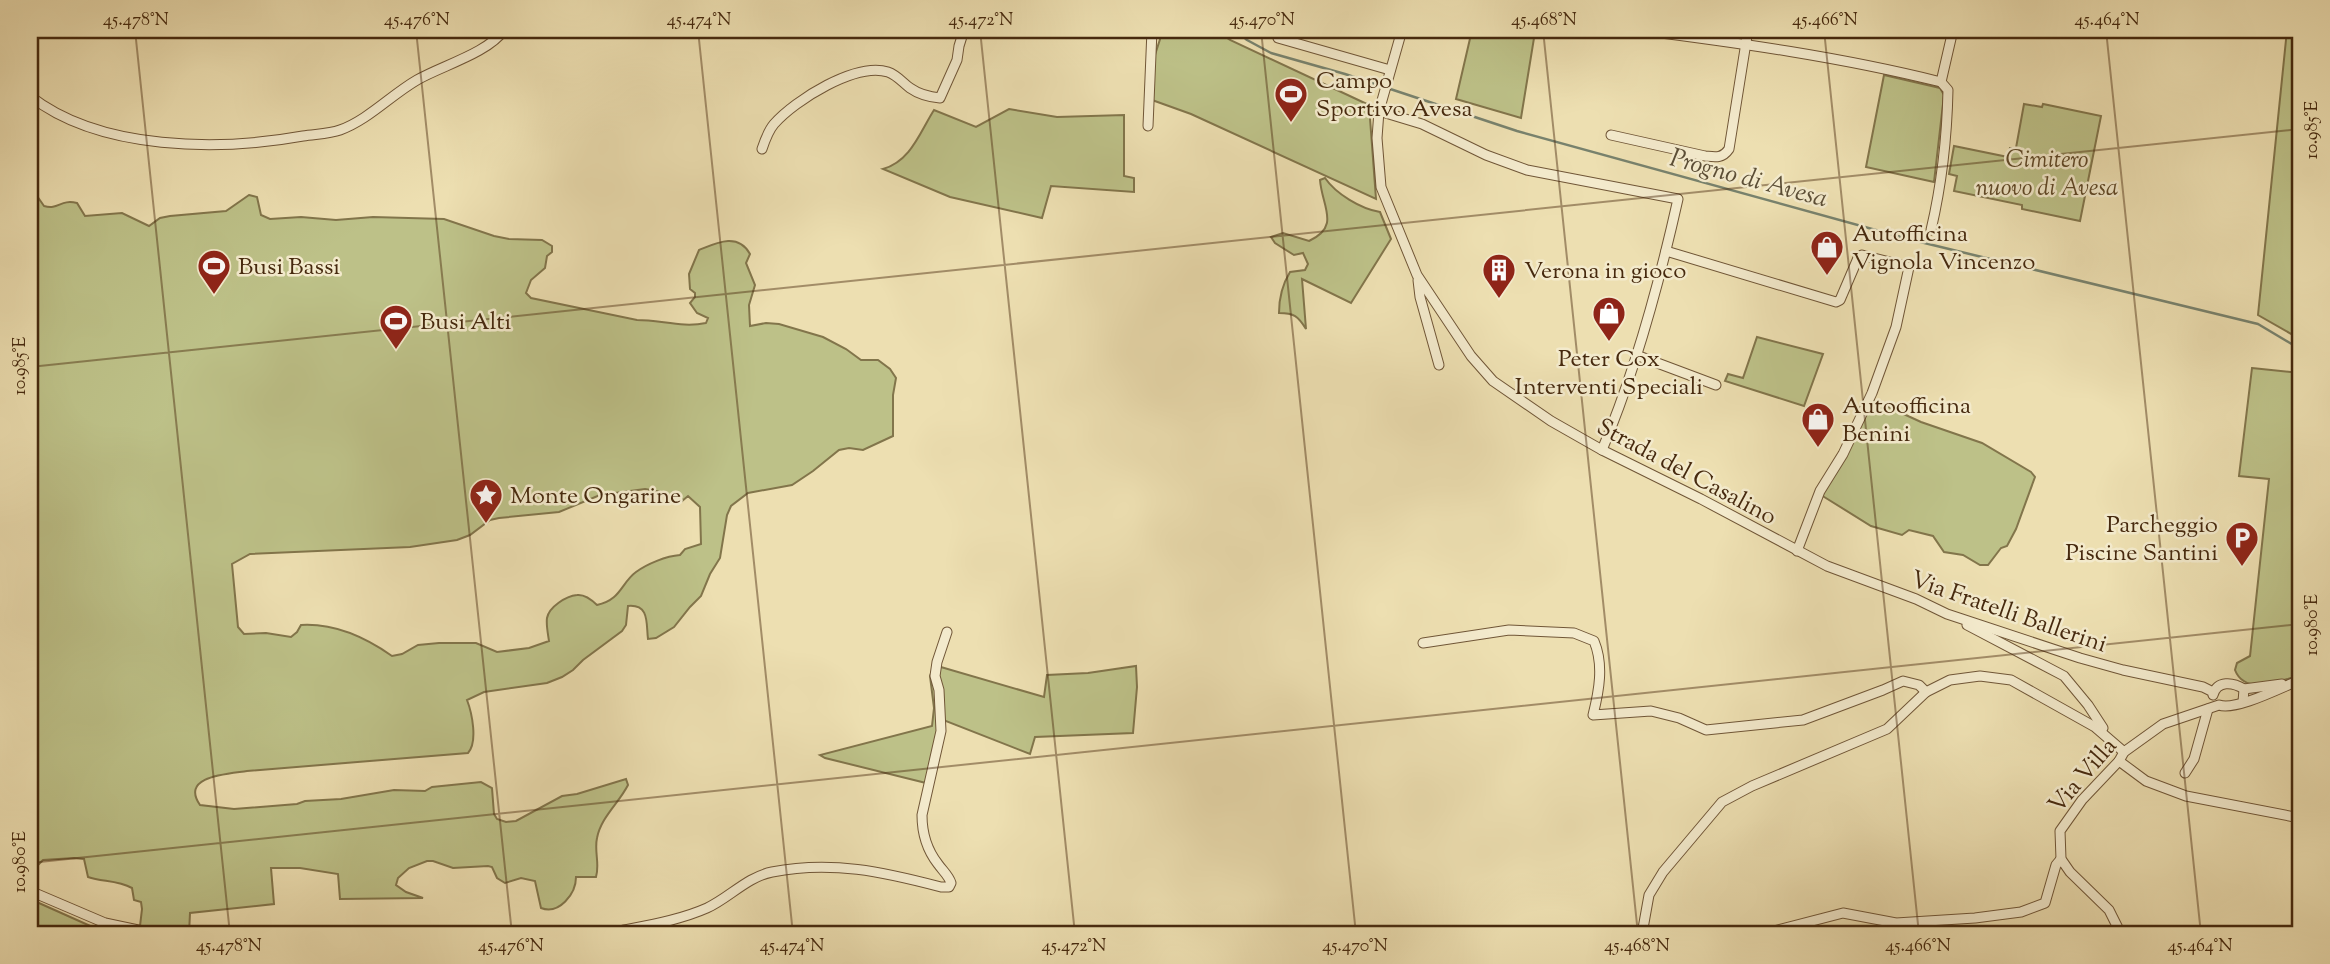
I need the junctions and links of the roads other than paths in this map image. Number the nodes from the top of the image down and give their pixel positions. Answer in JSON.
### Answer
{"nodes":[{"id":1,"x":504,"y":30,"type":"edge"},
{"id":2,"x":964,"y":30,"type":"edge"},
{"id":3,"x":1152,"y":30,"type":"edge"},
{"id":4,"x":1402,"y":30,"type":"edge"},
{"id":5,"x":1638,"y":30,"type":"edge"},
{"id":6,"x":1748,"y":30,"type":"edge"},
{"id":7,"x":1953,"y":30,"type":"edge"},
{"id":8,"x":1278,"y":38,"type":"dead end"},
{"id":9,"x":1745,"y":44,"type":"junction"},
{"id":10,"x":1390,"y":70,"type":"junction"},
{"id":11,"x":1941,"y":82,"type":"junction"},
{"id":12,"x":30,"y":96,"type":"edge"},
{"id":13,"x":1379,"y":111,"type":"junction"},
{"id":14,"x":1148,"y":126,"type":"dead end"},
{"id":15,"x":1611,"y":135,"type":"dead end"},
{"id":16,"x":762,"y":149,"type":"dead end"},
{"id":17,"x":1931,"y":230,"type":"dead end"},
{"id":18,"x":1666,"y":251,"type":"junction"},
{"id":19,"x":1417,"y":275,"type":"junction"},
{"id":20,"x":1636,"y":355,"type":"junction"},
{"id":21,"x":1439,"y":365,"type":"dead end"},
{"id":22,"x":1716,"y":385,"type":"dead end"},
{"id":23,"x":1602,"y":450,"type":"junction"},
{"id":24,"x":1797,"y":551,"type":"junction"},
{"id":25,"x":1947,"y":614,"type":"junction"},
{"id":26,"x":947,"y":632,"type":"dead end"},
{"id":27,"x":1423,"y":643,"type":"dead end"},
{"id":28,"x":2297,"y":681,"type":"edge"},
{"id":29,"x":2244,"y":689,"type":"junction"},
{"id":30,"x":1926,"y":692,"type":"junction"},
{"id":31,"x":2213,"y":692,"type":"junction"},
{"id":32,"x":2243,"y":702,"type":"junction"},
{"id":33,"x":2219,"y":705,"type":"junction"},
{"id":34,"x":2208,"y":709,"type":"junction"},
{"id":35,"x":2110,"y":738,"type":"junction"},
{"id":36,"x":2124,"y":752,"type":"junction"},
{"id":37,"x":2119,"y":761,"type":"junction"},
{"id":38,"x":2185,"y":773,"type":"dead end"},
{"id":39,"x":2300,"y":818,"type":"edge"},
{"id":40,"x":2061,"y":859,"type":"junction"},
{"id":41,"x":30,"y":891,"type":"edge"},
{"id":42,"x":2300,"y":929,"type":"edge"},
{"id":43,"x":158,"y":934,"type":"edge"},
{"id":44,"x":285,"y":934,"type":"edge"},
{"id":45,"x":297,"y":934,"type":"edge"},
{"id":46,"x":497,"y":934,"type":"edge"},
{"id":47,"x":1642,"y":934,"type":"edge"},
{"id":48,"x":1762,"y":934,"type":"edge"},
{"id":49,"x":2121,"y":934,"type":"edge"},
{"id":50,"x":2299,"y":934,"type":"edge"}],
"edges":[{"from":1,"to":12,"type":"street"},
{"from":2,"to":16,"type":"street"},
{"from":3,"to":14,"type":"street"},
{"from":4,"to":10,"type":"street","name":"Strada del Casalino"},
{"from":5,"to":9,"type":"street"},
{"from":6,"to":9,"type":"street"},
{"from":7,"to":11,"type":"street"},
{"from":8,"to":10,"type":"street"},
{"from":9,"to":11,"type":"street"},
{"from":9,"to":15,"type":"street"},
{"from":10,"to":13,"type":"street","name":"Strada del Casalino"},
{"from":11,"to":17,"type":"street"},
{"from":13,"to":18,"type":"street"},
{"from":13,"to":19,"type":"street","name":"Strada del Casalino"},
{"from":18,"to":20,"type":"street"},
{"from":18,"to":24,"type":"street"},
{"from":19,"to":21,"type":"street","name":"Strada del Casalino"},
{"from":19,"to":23,"type":"street","name":"Strada del Casalino"},
{"from":20,"to":22,"type":"street"},
{"from":20,"to":23,"type":"street"},
{"from":23,"to":24,"type":"street","name":"Strada del Casalino"},
{"from":24,"to":25,"type":"street","name":"Via Fratelli Ballerini"},
{"from":25,"to":31,"type":"street","name":"Via Fratelli Ballerini"},
{"from":25,"to":35,"type":"street"},
{"from":26,"to":46,"type":"street"},
{"from":27,"to":30,"type":"street"},
{"from":28,"to":29,"type":"street","name":"Via Villa"},
{"from":28,"to":32,"type":"street","name":"Via Villa"},
{"from":29,"to":31,"type":"street","name":"Via Villa"},
{"from":29,"to":32,"type":"street"},
{"from":30,"to":35,"type":"street"},
{"from":30,"to":47,"type":"street"},
{"from":31,"to":33,"type":"street"},
{"from":32,"to":33,"type":"street","name":"Via Villa"},
{"from":33,"to":34,"type":"street","name":"Via Villa"},
{"from":34,"to":36,"type":"street","name":"Via Villa"},
{"from":34,"to":38,"type":"street"},
{"from":35,"to":36,"type":"street"},
{"from":36,"to":37,"type":"street","name":"Via Villa"},
{"from":37,"to":39,"type":"street"},
{"from":37,"to":40,"type":"street","name":"Via Villa"},
{"from":40,"to":48,"type":"street","name":"Via Villa"},
{"from":40,"to":49,"type":"street"},
{"from":41,"to":43,"type":"street"},
{"from":42,"to":50,"type":"street"},
{"from":44,"to":45,"type":"street"}]}
